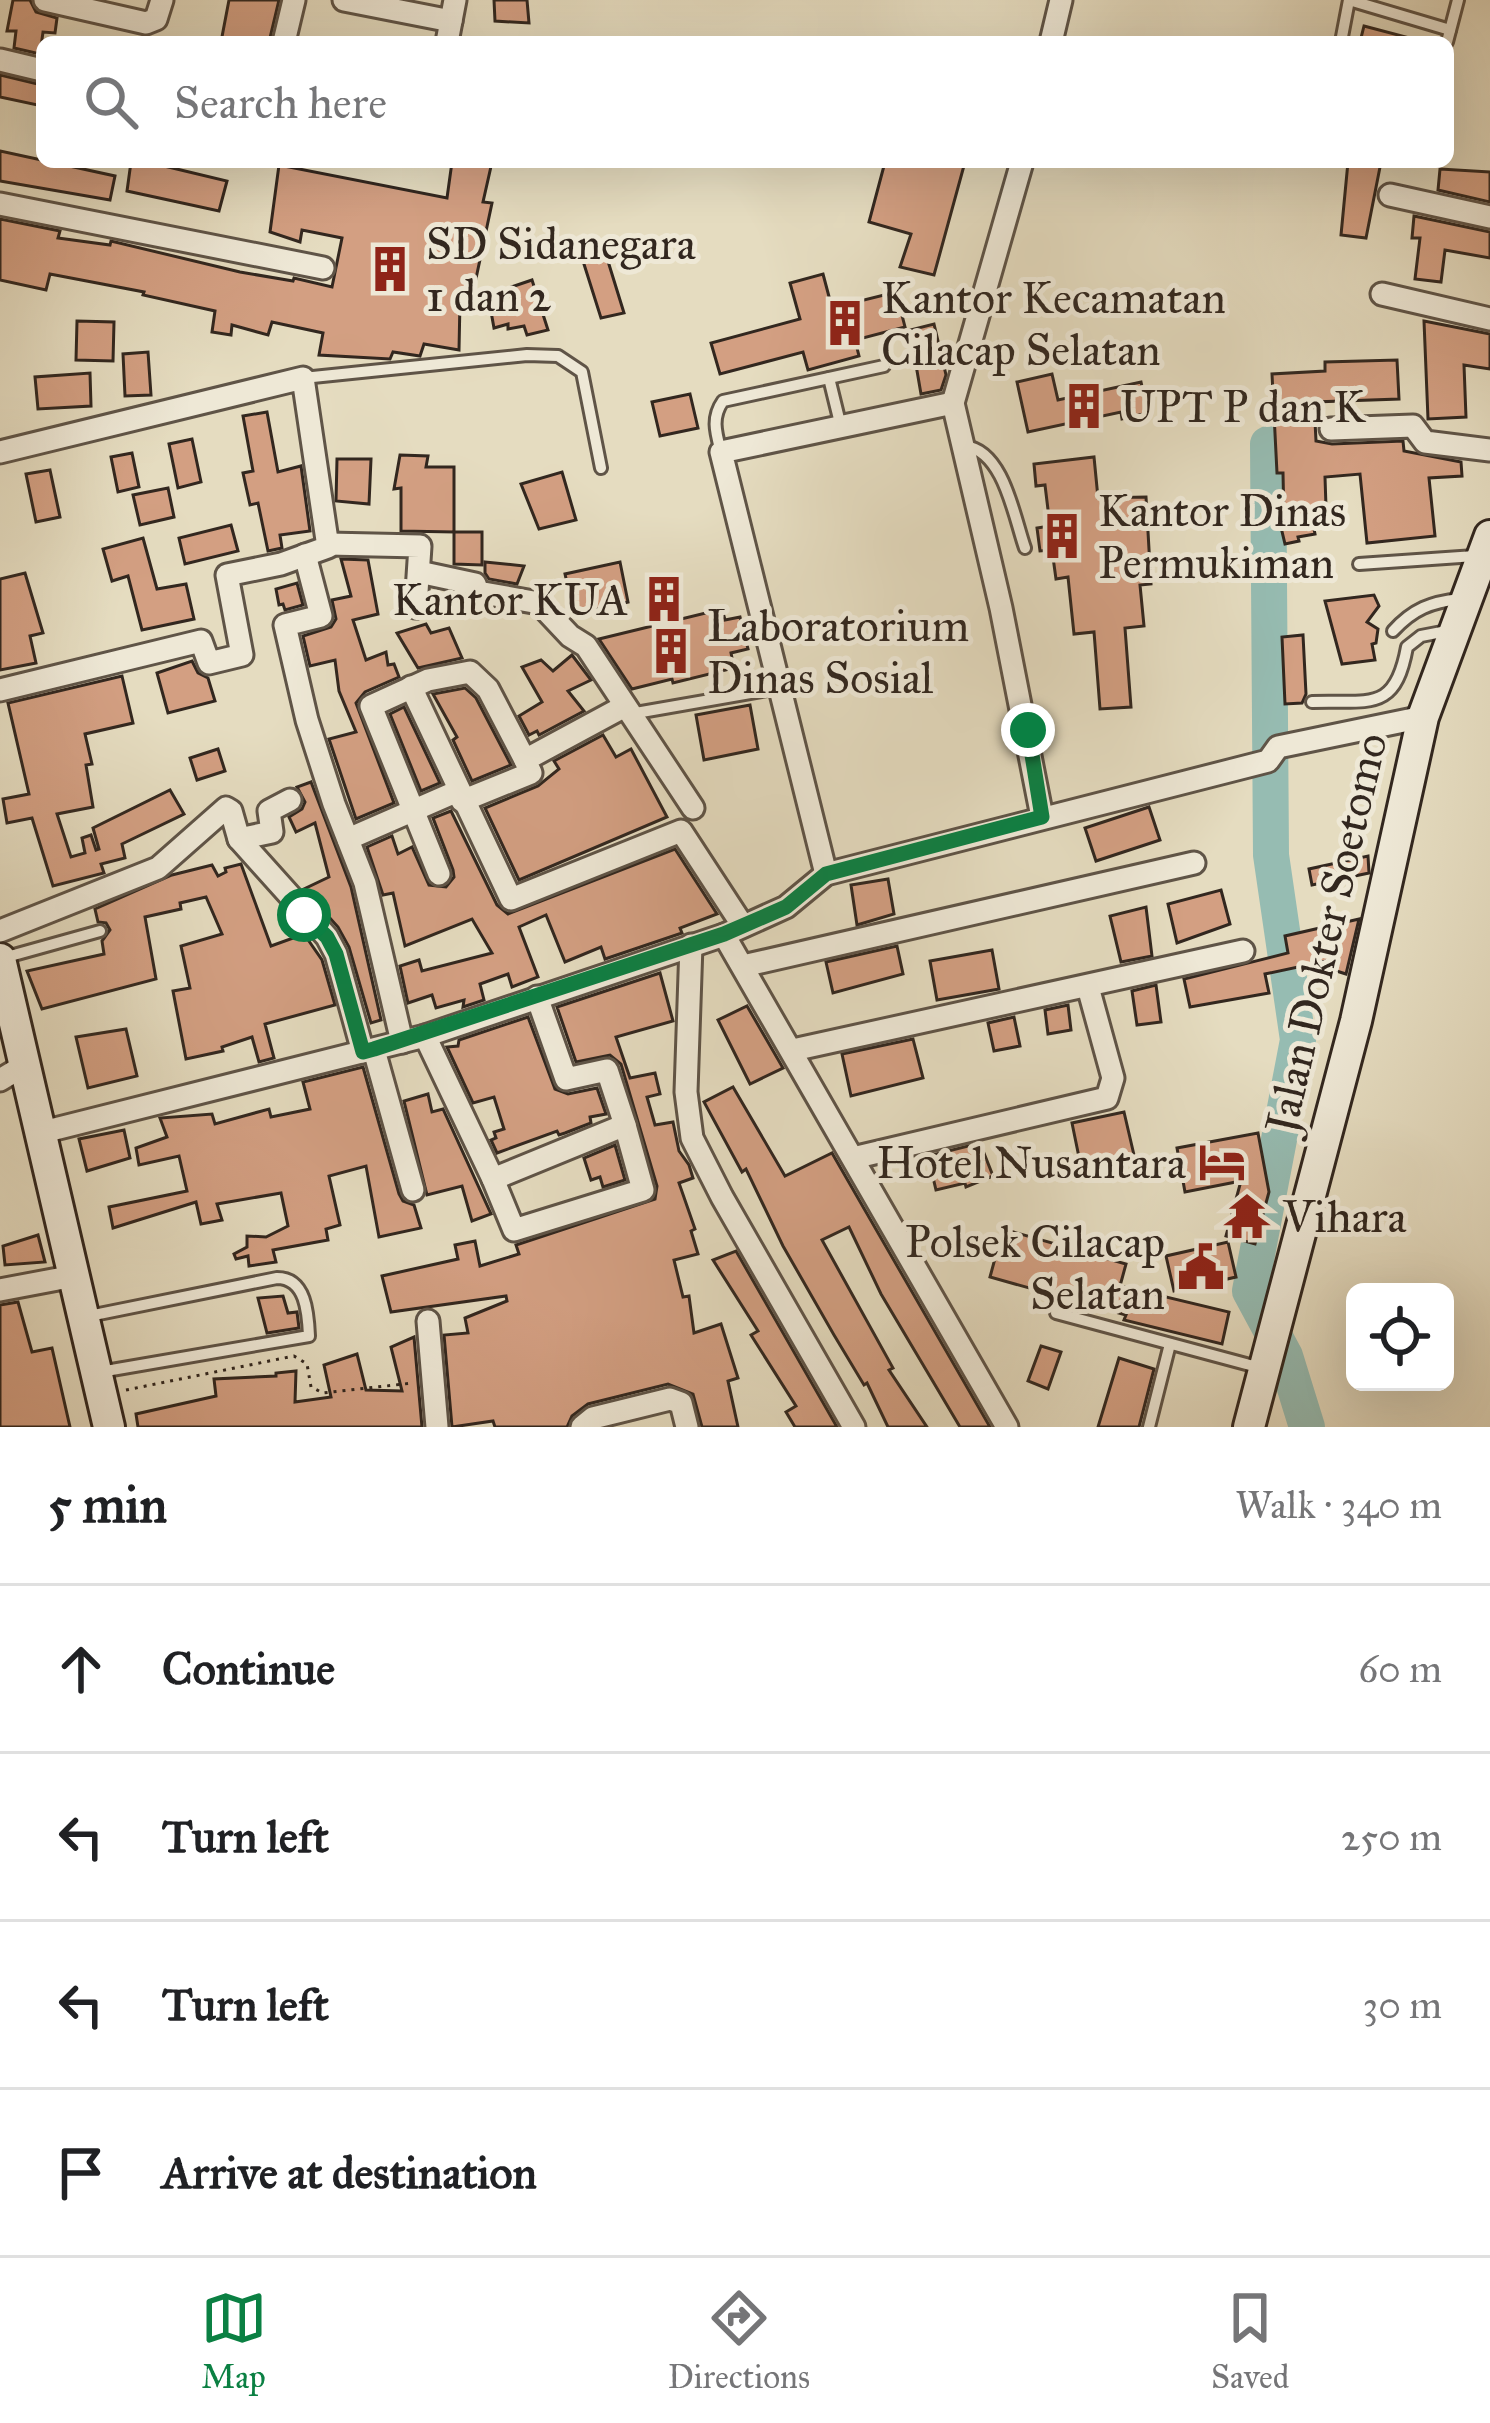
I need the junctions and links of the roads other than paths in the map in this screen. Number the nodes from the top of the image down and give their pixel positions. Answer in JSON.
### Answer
{"nodes":[{"id":1,"x":45,"y":0,"type":"edge"},
{"id":2,"x":162,"y":0,"type":"edge"},
{"id":3,"x":294,"y":0,"type":"edge"},
{"id":4,"x":344,"y":0,"type":"edge"},
{"id":5,"x":1061,"y":0,"type":"edge"},
{"id":6,"x":1349,"y":0,"type":"edge"},
{"id":7,"x":1458,"y":0,"type":"edge"},
{"id":8,"x":451,"y":21,"type":"edge"},
{"id":9,"x":285,"y":36,"type":"edge"},
{"id":10,"x":1052,"y":36,"type":"edge"},
{"id":11,"x":1342,"y":36,"type":"edge"},
{"id":12,"x":1448,"y":36,"type":"edge"},
{"id":13,"x":0,"y":60,"type":"edge"},
{"id":14,"x":36,"y":69,"type":"edge"},
{"id":15,"x":1020,"y":168,"type":"edge"},
{"id":16,"x":1390,"y":195,"type":"dead end"},
{"id":17,"x":0,"y":204,"type":"edge"},
{"id":18,"x":1490,"y":218,"type":"edge"},
{"id":19,"x":323,"y":268,"type":"dead end"},
{"id":20,"x":1382,"y":294,"type":"dead end"},
{"id":21,"x":1490,"y":320,"type":"edge"},
{"id":22,"x":884,"y":366,"type":"dead end"},
{"id":23,"x":303,"y":378,"type":"junction"},
{"id":24,"x":829,"y":378,"type":"junction"},
{"id":25,"x":953,"y":403,"type":"junction"},
{"id":26,"x":841,"y":427,"type":"junction"},
{"id":27,"x":1331,"y":430,"type":"dead end"},
{"id":28,"x":965,"y":446,"type":"junction"},
{"id":29,"x":1490,"y":450,"type":"edge"},
{"id":30,"x":0,"y":452,"type":"edge"},
{"id":31,"x":721,"y":452,"type":"junction"},
{"id":32,"x":602,"y":468,"type":"dead end"},
{"id":33,"x":328,"y":544,"type":"junction"},
{"id":34,"x":1487,"y":546,"type":"edge"},
{"id":35,"x":1025,"y":548,"type":"dead end"},
{"id":36,"x":305,"y":555,"type":"junction"},
{"id":37,"x":1359,"y":564,"type":"dead end"},
{"id":38,"x":419,"y":572,"type":"junction"},
{"id":39,"x":1469,"y":598,"type":"junction"},
{"id":40,"x":416,"y":607,"type":"dead end"},
{"id":41,"x":1456,"y":630,"type":"junction"},
{"id":42,"x":1393,"y":631,"type":"dead end"},
{"id":43,"x":411,"y":687,"type":"junction"},
{"id":44,"x":779,"y":688,"type":"junction"},
{"id":45,"x":0,"y":690,"type":"edge"},
{"id":46,"x":1312,"y":701,"type":"dead end"},
{"id":47,"x":627,"y":710,"type":"junction"},
{"id":48,"x":1424,"y":717,"type":"junction"},
{"id":49,"x":525,"y":760,"type":"junction"},
{"id":50,"x":460,"y":796,"type":"junction"},
{"id":51,"x":290,"y":800,"type":"dead end"},
{"id":52,"x":693,"y":808,"type":"dead end"},
{"id":53,"x":416,"y":812,"type":"junction"},
{"id":54,"x":1042,"y":817,"type":"junction"},
{"id":55,"x":239,"y":839,"type":"junction"},
{"id":56,"x":347,"y":839,"type":"junction"},
{"id":57,"x":1194,"y":863,"type":"dead end"},
{"id":58,"x":440,"y":874,"type":"dead end"},
{"id":59,"x":826,"y":874,"type":"junction"},
{"id":60,"x":734,"y":930,"type":"junction"},
{"id":61,"x":0,"y":931,"type":"edge"},
{"id":62,"x":100,"y":931,"type":"dead end"},
{"id":63,"x":691,"y":945,"type":"junction"},
{"id":64,"x":1243,"y":951,"type":"dead end"},
{"id":65,"x":743,"y":966,"type":"junction"},
{"id":66,"x":2,"y":973,"type":"edge"},
{"id":67,"x":1088,"y":987,"type":"junction"},
{"id":68,"x":537,"y":997,"type":"junction"},
{"id":69,"x":414,"y":1039,"type":"junction"},
{"id":70,"x":794,"y":1050,"type":"junction"},
{"id":71,"x":368,"y":1051,"type":"junction"},
{"id":72,"x":12,"y":1072,"type":"edge"},
{"id":73,"x":625,"y":1125,"type":"junction"},
{"id":74,"x":38,"y":1133,"type":"junction"},
{"id":75,"x":853,"y":1158,"type":"junction"},
{"id":76,"x":493,"y":1179,"type":"junction"},
{"id":77,"x":413,"y":1190,"type":"dead end"},
{"id":78,"x":74,"y":1276,"type":"junction"},
{"id":79,"x":0,"y":1290,"type":"edge"},
{"id":80,"x":1056,"y":1313,"type":"dead end"},
{"id":81,"x":84,"y":1317,"type":"junction"},
{"id":82,"x":428,"y":1321,"type":"dead end"},
{"id":83,"x":1170,"y":1344,"type":"junction"},
{"id":84,"x":1268,"y":1346,"type":"junction"},
{"id":85,"x":100,"y":1384,"type":"junction"},
{"id":86,"x":109,"y":1427,"type":"edge"},
{"id":87,"x":437,"y":1427,"type":"edge"},
{"id":88,"x":582,"y":1427,"type":"edge"},
{"id":89,"x":687,"y":1427,"type":"edge"},
{"id":90,"x":854,"y":1427,"type":"edge"},
{"id":91,"x":1006,"y":1427,"type":"edge"},
{"id":92,"x":1149,"y":1427,"type":"edge"},
{"id":93,"x":1249,"y":1427,"type":"edge"}],
"edges":[{"from":1,"to":2,"type":"street"},
{"from":3,"to":9,"type":"street"},
{"from":4,"to":8,"type":"street"},
{"from":5,"to":10,"type":"street"},
{"from":6,"to":11,"type":"lane"},
{"from":6,"to":12,"type":"lane"},
{"from":7,"to":12,"type":"lane"},
{"from":13,"to":14,"type":"street"},
{"from":15,"to":25,"type":"street"},
{"from":16,"to":18,"type":"street"},
{"from":17,"to":19,"type":"street"},
{"from":20,"to":21,"type":"street"},
{"from":22,"to":24,"type":"lane"},
{"from":23,"to":30,"type":"street"},
{"from":23,"to":32,"type":"lane"},
{"from":23,"to":33,"type":"street"},
{"from":24,"to":26,"type":"lane"},
{"from":24,"to":31,"type":"lane"},
{"from":25,"to":26,"type":"street"},
{"from":25,"to":28,"type":"street"},
{"from":26,"to":31,"type":"street"},
{"from":27,"to":29,"type":"street"},
{"from":28,"to":35,"type":"lane"},
{"from":28,"to":54,"type":"street"},
{"from":31,"to":44,"type":"street"},
{"from":33,"to":36,"type":"street"},
{"from":33,"to":38,"type":"street"},
{"from":34,"to":37,"type":"lane"},
{"from":34,"to":39,"type":"street","name":"Jalan Dokter Soetomo"},
{"from":36,"to":45,"type":"street"},
{"from":36,"to":56,"type":"street"},
{"from":38,"to":40,"type":"street"},
{"from":38,"to":47,"type":"street"},
{"from":39,"to":41,"type":"street","name":"Jalan Dokter Soetomo"},
{"from":39,"to":42,"type":"lane"},
{"from":41,"to":46,"type":"lane"},
{"from":41,"to":48,"type":"street","name":"Jalan Dokter Soetomo"},
{"from":43,"to":49,"type":"street"},
{"from":43,"to":50,"type":"street"},
{"from":43,"to":53,"type":"street"},
{"from":44,"to":47,"type":"lane"},
{"from":44,"to":59,"type":"street"},
{"from":47,"to":49,"type":"street"},
{"from":47,"to":52,"type":"street"},
{"from":48,"to":54,"type":"street"},
{"from":48,"to":84,"type":"street","name":"Jalan Dokter Soetomo"},
{"from":49,"to":50,"type":"street"},
{"from":50,"to":53,"type":"street"},
{"from":50,"to":60,"type":"street"},
{"from":51,"to":55,"type":"street"},
{"from":53,"to":56,"type":"street"},
{"from":53,"to":58,"type":"street"},
{"from":54,"to":59,"type":"street"},
{"from":55,"to":61,"type":"street"},
{"from":55,"to":71,"type":"street"},
{"from":56,"to":69,"type":"street"},
{"from":57,"to":65,"type":"street"},
{"from":59,"to":60,"type":"street"},
{"from":60,"to":63,"type":"street"},
{"from":60,"to":65,"type":"street"},
{"from":62,"to":66,"type":"lane"},
{"from":63,"to":68,"type":"street"},
{"from":63,"to":90,"type":"street"},
{"from":64,"to":67,"type":"street"},
{"from":65,"to":70,"type":"street"},
{"from":66,"to":72,"type":"street"},
{"from":67,"to":70,"type":"street"},
{"from":67,"to":75,"type":"street"},
{"from":68,"to":69,"type":"street"},
{"from":68,"to":73,"type":"street"},
{"from":69,"to":71,"type":"street"},
{"from":69,"to":76,"type":"street"},
{"from":70,"to":75,"type":"street"},
{"from":71,"to":74,"type":"street"},
{"from":71,"to":77,"type":"street"},
{"from":72,"to":74,"type":"street"},
{"from":73,"to":76,"type":"street"},
{"from":73,"to":76,"type":"street"},
{"from":74,"to":78,"type":"street"},
{"from":75,"to":91,"type":"street"},
{"from":78,"to":79,"type":"street"},
{"from":78,"to":81,"type":"street"},
{"from":80,"to":83,"type":"lane"},
{"from":81,"to":85,"type":"street"},
{"from":81,"to":85,"type":"lane"},
{"from":82,"to":87,"type":"street"},
{"from":83,"to":84,"type":"lane"},
{"from":83,"to":92,"type":"lane"},
{"from":84,"to":93,"type":"street","name":"Jalan Dokter Soetomo"},
{"from":85,"to":86,"type":"street"},
{"from":88,"to":89,"type":"street"}]}
